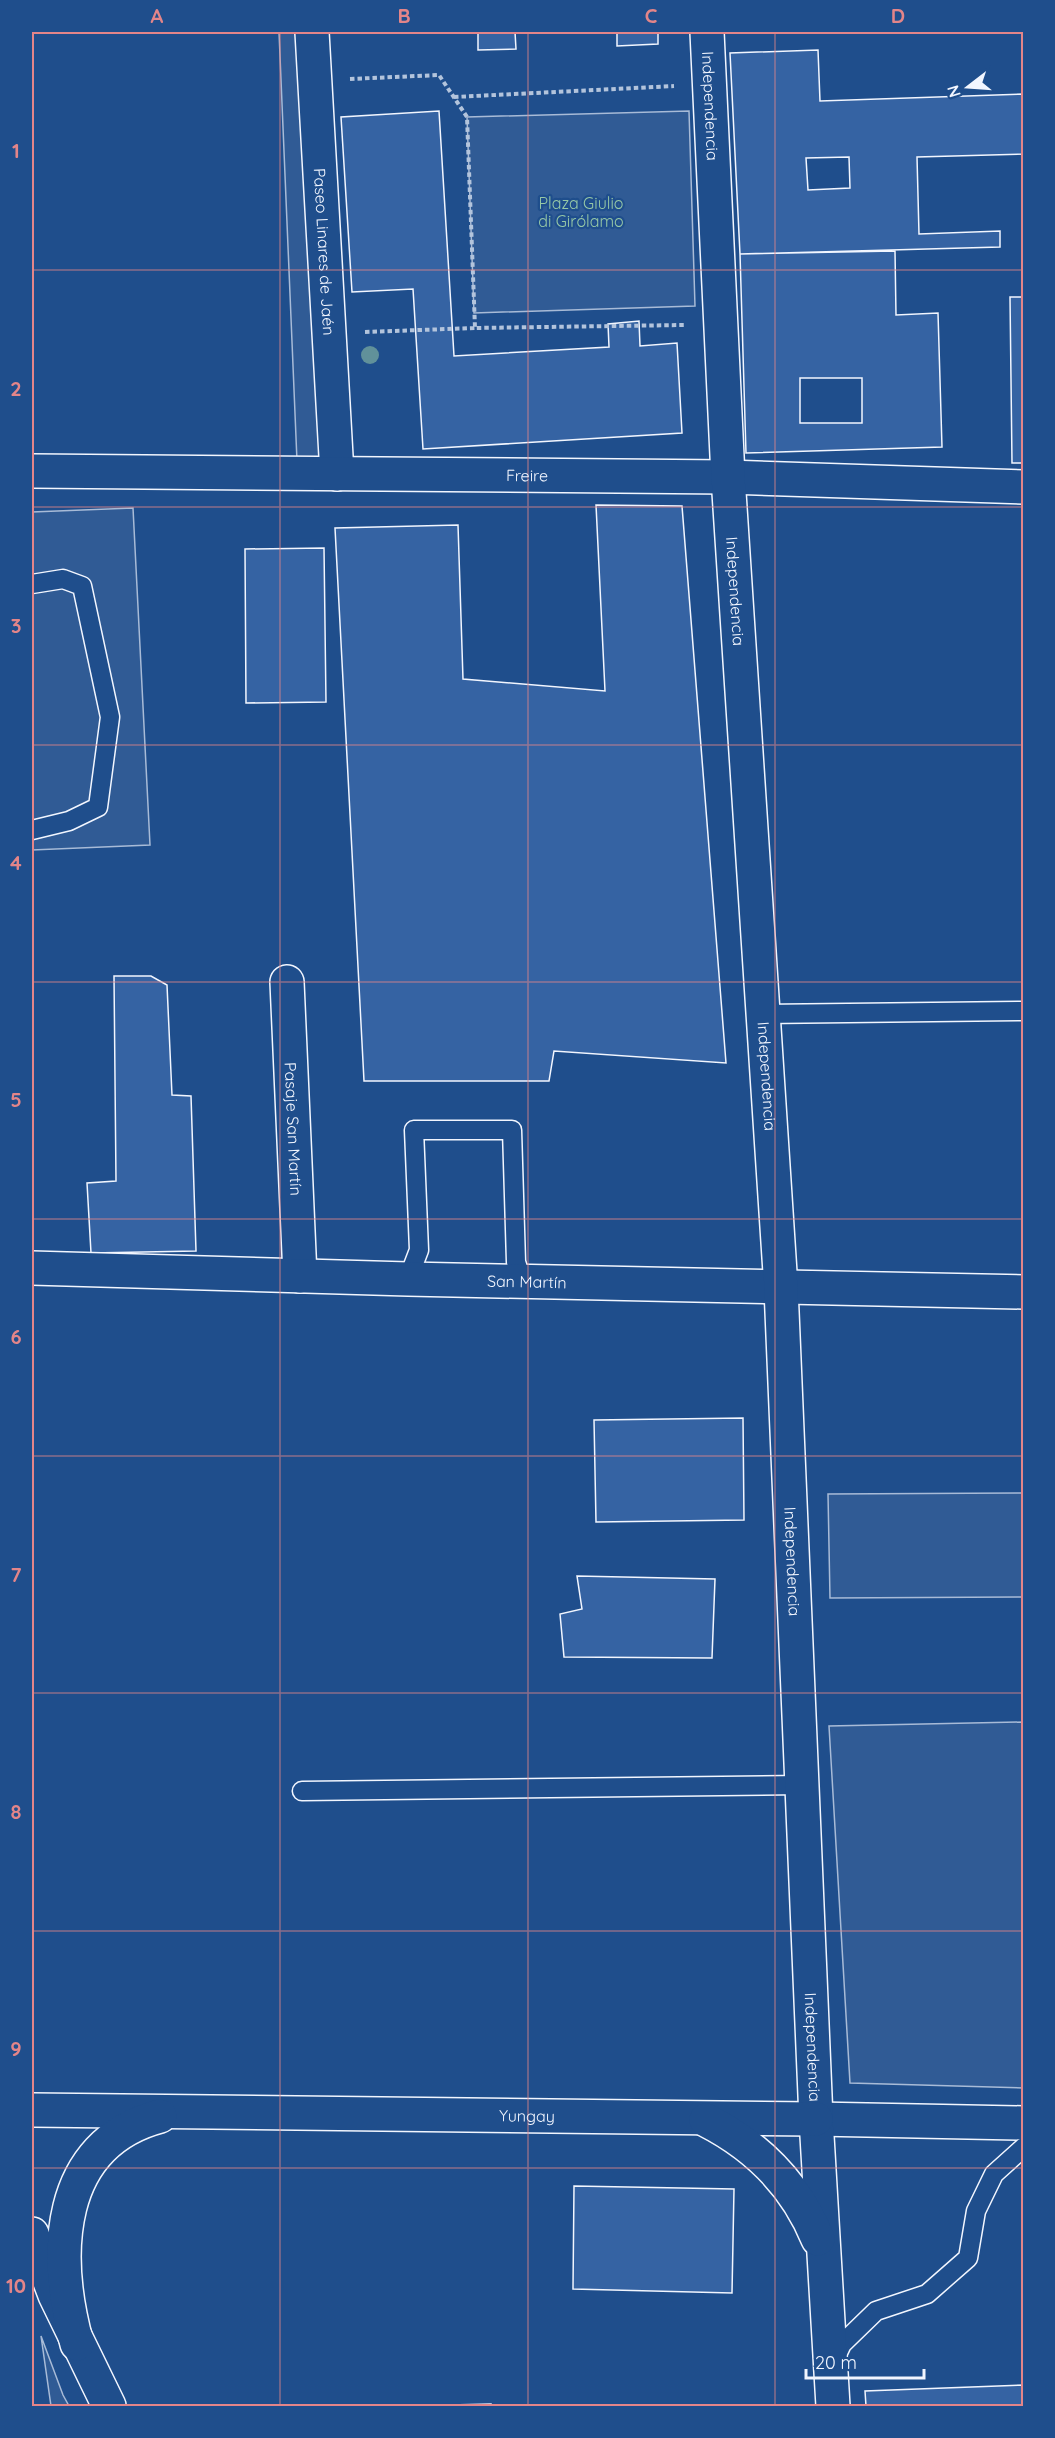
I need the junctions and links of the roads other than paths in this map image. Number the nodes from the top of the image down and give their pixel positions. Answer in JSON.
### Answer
{"nodes":[{"id":1,"x":312,"y":32,"type":"edge"},
{"id":2,"x":707,"y":32,"type":"edge"},
{"id":3,"x":32,"y":471,"type":"edge"},
{"id":4,"x":336,"y":474,"type":"junction"},
{"id":5,"x":728,"y":477,"type":"junction"},
{"id":6,"x":1023,"y":487,"type":"edge"},
{"id":7,"x":32,"y":584,"type":"edge"},
{"id":8,"x":32,"y":830,"type":"edge"},
{"id":9,"x":287,"y":982,"type":"dead end"},
{"id":10,"x":1023,"y":1011,"type":"edge"},
{"id":11,"x":763,"y":1014,"type":"junction"},
{"id":12,"x":32,"y":1268,"type":"edge"},
{"id":13,"x":300,"y":1276,"type":"junction"},
{"id":14,"x":408,"y":1279,"type":"junction"},
{"id":15,"x":522,"y":1280,"type":"junction"},
{"id":16,"x":781,"y":1288,"type":"junction"},
{"id":17,"x":1023,"y":1292,"type":"edge"},
{"id":18,"x":802,"y":1785,"type":"junction"},
{"id":19,"x":302,"y":1791,"type":"dead end"},
{"id":20,"x":32,"y":2110,"type":"edge"},
{"id":21,"x":176,"y":2111,"type":"junction"},
{"id":22,"x":703,"y":2118,"type":"junction"},
{"id":23,"x":816,"y":2119,"type":"junction"},
{"id":24,"x":1023,"y":2123,"type":"edge"},
{"id":25,"x":1023,"y":2147,"type":"edge"},
{"id":26,"x":32,"y":2234,"type":"edge"},
{"id":27,"x":824,"y":2254,"type":"junction"},
{"id":28,"x":77,"y":2344,"type":"junction"},
{"id":29,"x":831,"y":2368,"type":"junction"},
{"id":30,"x":109,"y":2406,"type":"edge"},
{"id":31,"x":833,"y":2406,"type":"edge"}],
"edges":[{"from":1,"to":4,"type":"main road","name":"Paseo Linares de Jaén"},
{"from":2,"to":5,"type":"main road","name":"Independencia"},
{"from":3,"to":4,"type":"main road","name":"Freire"},
{"from":4,"to":5,"type":"main road","name":"Freire"},
{"from":5,"to":6,"type":"main road","name":"Freire"},
{"from":5,"to":11,"type":"main road","name":"Independencia"},
{"from":7,"to":8,"type":"lane"},
{"from":9,"to":13,"type":"main road","name":"Pasaje San Martín"},
{"from":10,"to":11,"type":"lane"},
{"from":11,"to":16,"type":"main road","name":"Independencia"},
{"from":12,"to":13,"type":"main road","name":"San Martín"},
{"from":13,"to":14,"type":"main road","name":"San Martín"},
{"from":14,"to":15,"type":"main road","name":"San Martín"},
{"from":14,"to":15,"type":"lane"},
{"from":15,"to":16,"type":"main road","name":"San Martín"},
{"from":16,"to":17,"type":"main road","name":"San Martín"},
{"from":16,"to":18,"type":"main road","name":"Independencia"},
{"from":18,"to":19,"type":"lane"},
{"from":18,"to":23,"type":"main road","name":"Independencia"},
{"from":20,"to":21,"type":"main road","name":"Yungay"},
{"from":21,"to":22,"type":"main road","name":"Yungay"},
{"from":21,"to":28,"type":"main road"},
{"from":22,"to":23,"type":"main road","name":"Yungay"},
{"from":22,"to":27,"type":"main road"},
{"from":23,"to":24,"type":"main road","name":"Yungay"},
{"from":23,"to":27,"type":"main road","name":"Independencia"},
{"from":25,"to":29,"type":"lane"},
{"from":26,"to":28,"type":"main road"},
{"from":27,"to":29,"type":"main road","name":"Independencia"},
{"from":28,"to":30,"type":"main road"},
{"from":29,"to":31,"type":"main road","name":"Independencia"}]}
